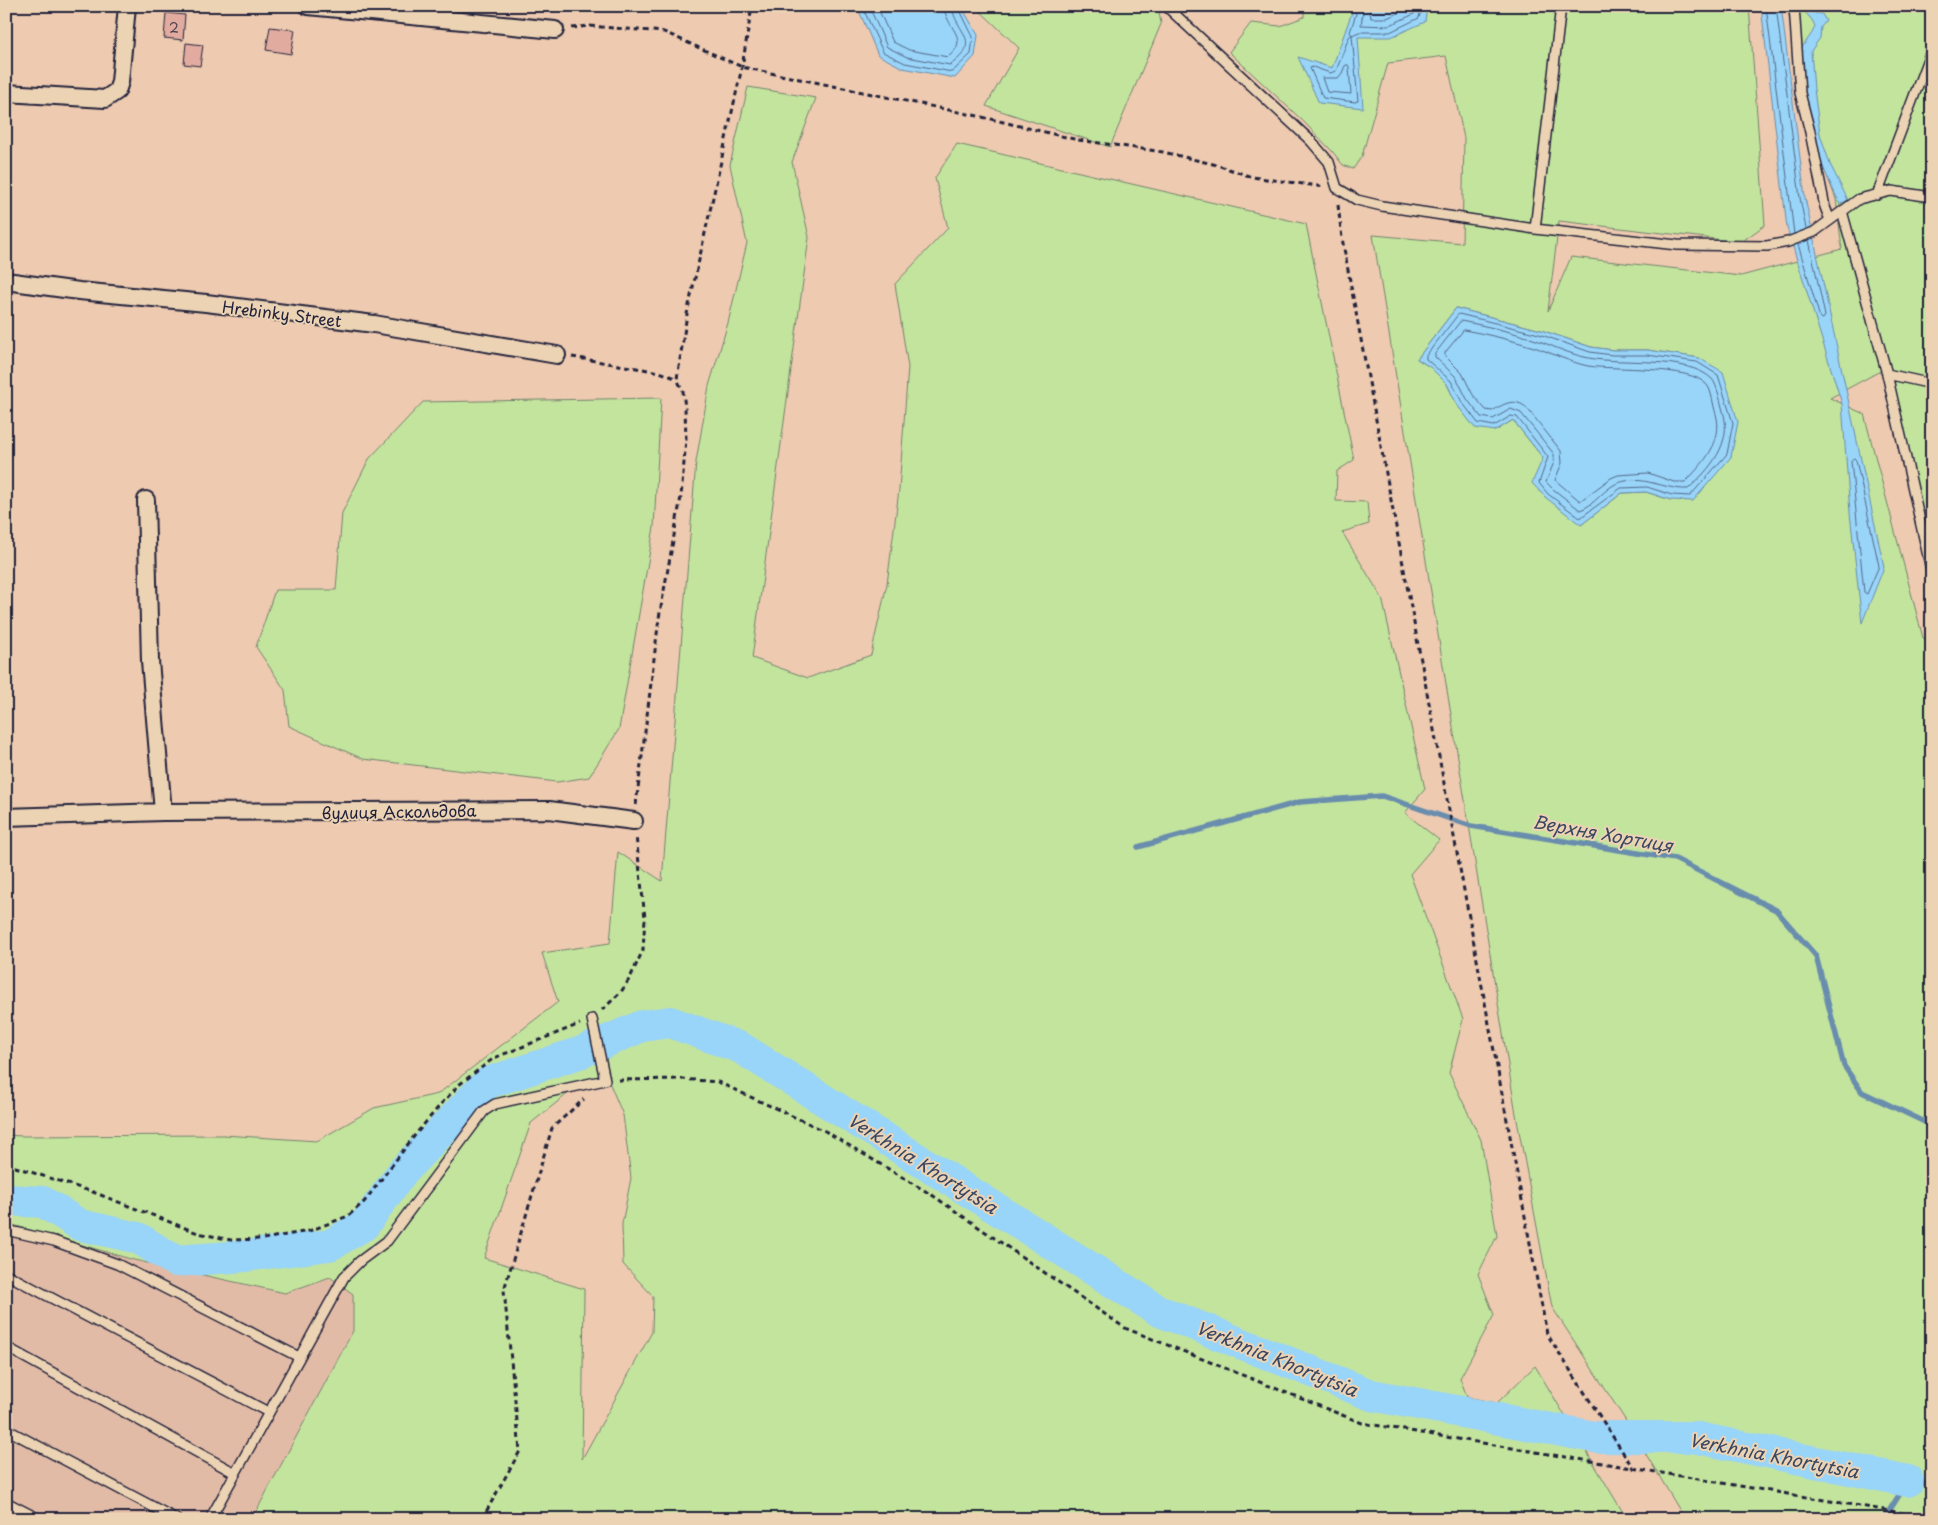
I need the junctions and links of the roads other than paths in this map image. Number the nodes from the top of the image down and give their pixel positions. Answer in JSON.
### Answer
{"nodes":[{"id":1,"x":127,"y":6,"type":"edge"},
{"id":2,"x":308,"y":6,"type":"edge"},
{"id":3,"x":1166,"y":6,"type":"edge"},
{"id":4,"x":1561,"y":6,"type":"edge"},
{"id":5,"x":1794,"y":6,"type":"edge"},
{"id":6,"x":555,"y":30,"type":"road end"},
{"id":7,"x":1932,"y":48,"type":"edge"},
{"id":8,"x":6,"y":93,"type":"edge"},
{"id":9,"x":1877,"y":195,"type":"junction"},
{"id":10,"x":1932,"y":197,"type":"edge"},
{"id":11,"x":1842,"y":211,"type":"junction"},
{"id":12,"x":1830,"y":220,"type":"junction"},
{"id":13,"x":1535,"y":229,"type":"junction"},
{"id":14,"x":6,"y":281,"type":"edge"},
{"id":15,"x":557,"y":355,"type":"road end"},
{"id":16,"x":1887,"y":374,"type":"junction"},
{"id":17,"x":1932,"y":384,"type":"edge"},
{"id":18,"x":146,"y":500,"type":"dead end"},
{"id":19,"x":1932,"y":574,"type":"edge"},
{"id":20,"x":163,"y":812,"type":"junction"},
{"id":21,"x":6,"y":817,"type":"edge"},
{"id":22,"x":634,"y":821,"type":"road end"},
{"id":23,"x":592,"y":1019,"type":"road end"},
{"id":24,"x":6,"y":1230,"type":"edge"},
{"id":25,"x":6,"y":1274,"type":"edge"},
{"id":26,"x":6,"y":1347,"type":"edge"},
{"id":27,"x":299,"y":1357,"type":"junction"},
{"id":28,"x":268,"y":1412,"type":"junction"},
{"id":29,"x":6,"y":1429,"type":"edge"},
{"id":30,"x":235,"y":1473,"type":"junction"},
{"id":31,"x":6,"y":1502,"type":"edge"},
{"id":32,"x":39,"y":1519,"type":"edge"},
{"id":33,"x":176,"y":1519,"type":"edge"},
{"id":34,"x":210,"y":1519,"type":"edge"}],
"edges":[{"from":1,"to":8,"type":"street"},
{"from":2,"to":6,"type":"street"},
{"from":3,"to":13,"type":"lane"},
{"from":4,"to":13,"type":"lane"},
{"from":5,"to":12,"type":"lane"},
{"from":7,"to":9,"type":"lane"},
{"from":9,"to":10,"type":"lane"},
{"from":9,"to":11,"type":"lane"},
{"from":11,"to":12,"type":"lane"},
{"from":11,"to":16,"type":"lane"},
{"from":12,"to":13,"type":"lane"},
{"from":14,"to":15,"type":"street","name":"Hrebinky Street"},
{"from":16,"to":17,"type":"lane"},
{"from":16,"to":19,"type":"lane"},
{"from":18,"to":20,"type":"street"},
{"from":20,"to":21,"type":"street","name":"вулиця Аскольдова"},
{"from":20,"to":22,"type":"street","name":"вулиця Аскольдова"},
{"from":23,"to":27,"type":"lane"},
{"from":24,"to":27,"type":"lane"},
{"from":25,"to":28,"type":"lane"},
{"from":26,"to":30,"type":"lane"},
{"from":27,"to":28,"type":"lane"},
{"from":28,"to":30,"type":"lane"},
{"from":29,"to":33,"type":"lane"},
{"from":30,"to":34,"type":"lane"},
{"from":31,"to":32,"type":"lane"}]}
